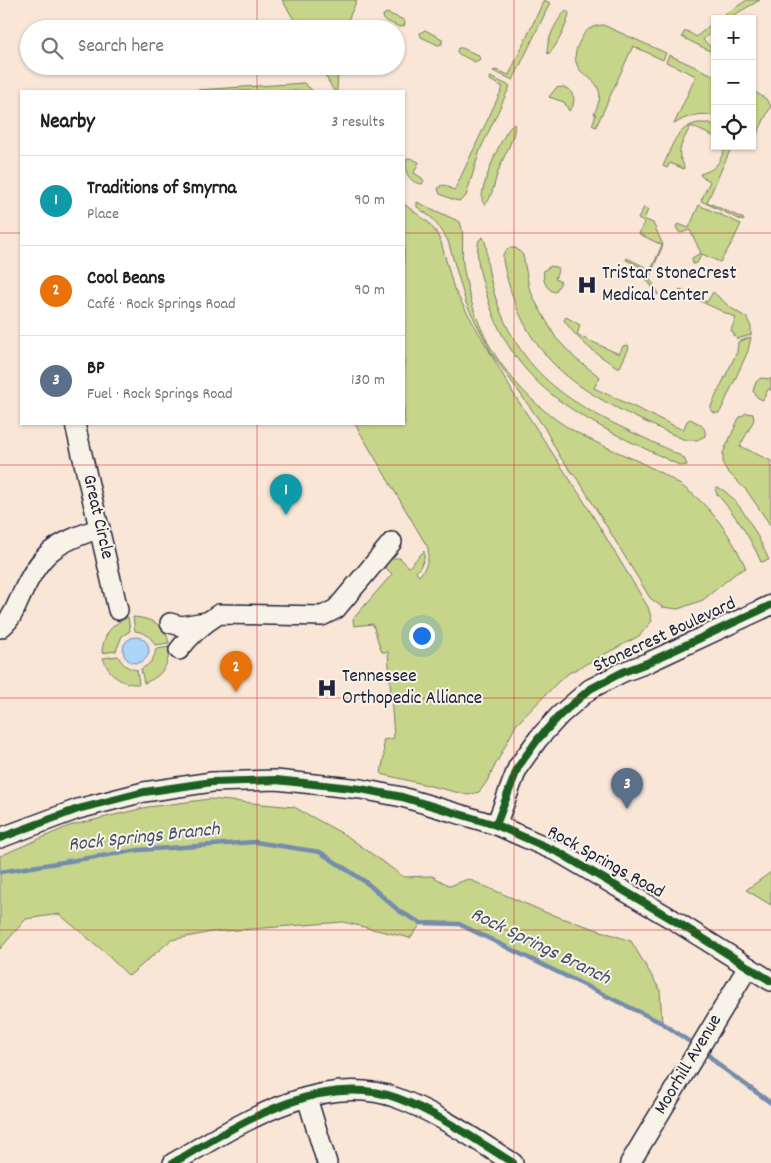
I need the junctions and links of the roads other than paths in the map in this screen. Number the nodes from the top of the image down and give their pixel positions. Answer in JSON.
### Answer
{"nodes":[{"id":1,"x":75,"y":425,"type":"edge"},
{"id":2,"x":100,"y":528,"type":"junction"},
{"id":3,"x":392,"y":542,"type":"dead end"},
{"id":4,"x":771,"y":605,"type":"edge"},
{"id":5,"x":118,"y":610,"type":"dead end"},
{"id":6,"x":206,"y":622,"type":"junction"},
{"id":7,"x":170,"y":623,"type":"dead end"},
{"id":8,"x":0,"y":628,"type":"edge"},
{"id":9,"x":179,"y":650,"type":"dead end"},
{"id":10,"x":496,"y":825,"type":"junction"},
{"id":11,"x":0,"y":838,"type":"edge"},
{"id":12,"x":748,"y":967,"type":"junction"},
{"id":13,"x":771,"y":980,"type":"edge"},
{"id":14,"x":307,"y":1098,"type":"junction"},
{"id":15,"x":173,"y":1163,"type":"edge"},
{"id":16,"x":327,"y":1163,"type":"edge"},
{"id":17,"x":513,"y":1163,"type":"edge"},
{"id":18,"x":630,"y":1163,"type":"edge"}],
"edges":[{"from":1,"to":2,"type":"street","name":"Great Circle"},
{"from":2,"to":5,"type":"street","name":"Great Circle"},
{"from":2,"to":8,"type":"street"},
{"from":3,"to":6,"type":"street"},
{"from":4,"to":10,"type":"street","name":"Stonecrest Boulevard"},
{"from":6,"to":7,"type":"street"},
{"from":6,"to":9,"type":"street"},
{"from":10,"to":11,"type":"street","name":"Rock Springs Road"},
{"from":10,"to":12,"type":"street","name":"Rock Springs Road"},
{"from":12,"to":13,"type":"street","name":"Rock Springs Road"},
{"from":12,"to":18,"type":"street","name":"Moorhill Avenue"},
{"from":14,"to":15,"type":"street"},
{"from":14,"to":16,"type":"street"},
{"from":14,"to":17,"type":"street"}]}
